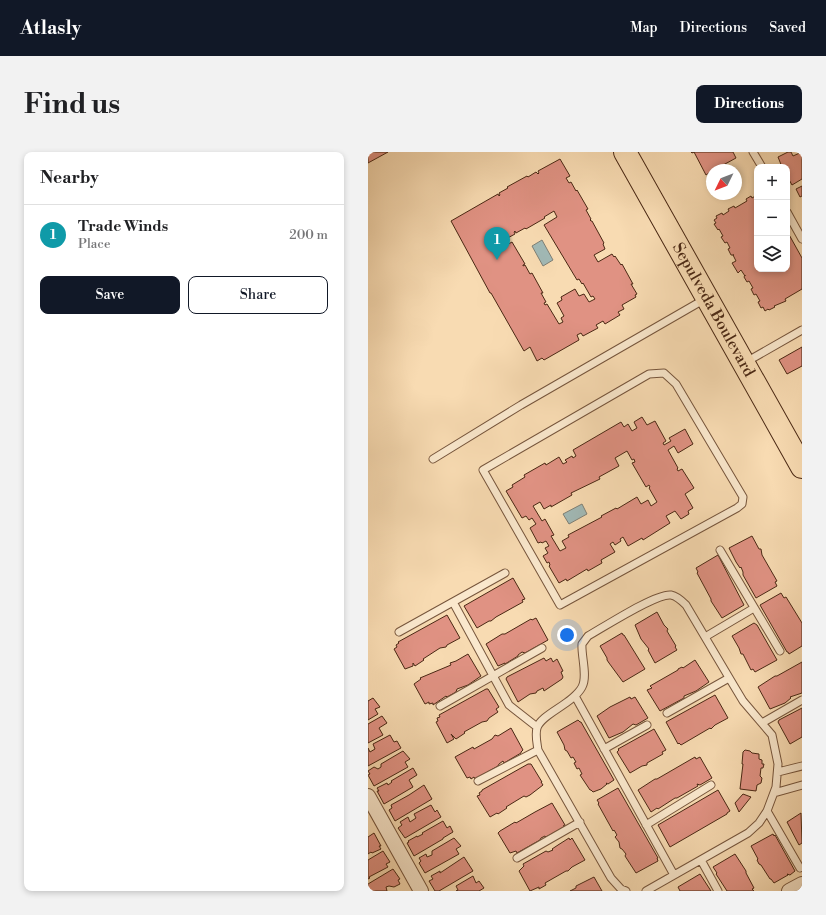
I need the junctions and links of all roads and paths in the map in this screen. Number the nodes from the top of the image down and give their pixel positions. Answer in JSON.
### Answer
{"nodes":[{"id":1,"x":625,"y":152,"type":"edge"},
{"id":2,"x":753,"y":152,"type":"edge"},
{"id":3,"x":760,"y":164,"type":"edge"},
{"id":4,"x":790,"y":217,"type":"edge"},
{"id":5,"x":802,"y":239,"type":"edge"},
{"id":6,"x":707,"y":298,"type":"junction"},
{"id":7,"x":802,"y":330,"type":"edge"},
{"id":8,"x":744,"y":363,"type":"junction"},
{"id":9,"x":717,"y":454,"type":"joint"},
{"id":10,"x":433,"y":460,"type":"dead end"},
{"id":11,"x":802,"y":467,"type":"edge"},
{"id":12,"x":720,"y":550,"type":"dead end"},
{"id":13,"x":505,"y":574,"type":"dead end"},
{"id":14,"x":453,"y":602,"type":"junction"},
{"id":15,"x":754,"y":608,"type":"junction"},
{"id":16,"x":399,"y":632,"type":"dead end"},
{"id":17,"x":705,"y":638,"type":"junction"},
{"id":18,"x":542,"y":648,"type":"dead end"},
{"id":19,"x":780,"y":651,"type":"dead end"},
{"id":20,"x":493,"y":676,"type":"junction"},
{"id":21,"x":729,"y":678,"type":"junction"},
{"id":22,"x":575,"y":696,"type":"junction"},
{"id":23,"x":802,"y":700,"type":"edge"},
{"id":24,"x":440,"y":706,"type":"dead end"},
{"id":25,"x":668,"y":713,"type":"dead end"},
{"id":26,"x":762,"y":723,"type":"junction"},
{"id":27,"x":647,"y":725,"type":"dead end"},
{"id":28,"x":537,"y":727,"type":"junction"},
{"id":29,"x":604,"y":749,"type":"junction"},
{"id":30,"x":538,"y":750,"type":"junction"},
{"id":31,"x":802,"y":766,"type":"edge"},
{"id":32,"x":778,"y":772,"type":"junction"},
{"id":33,"x":478,"y":781,"type":"dead end"},
{"id":34,"x":711,"y":785,"type":"dead end"},
{"id":35,"x":802,"y":785,"type":"edge"},
{"id":36,"x":774,"y":793,"type":"junction"},
{"id":37,"x":368,"y":796,"type":"edge"},
{"id":38,"x":767,"y":811,"type":"junction"},
{"id":39,"x":580,"y":822,"type":"junction"},
{"id":40,"x":646,"y":825,"type":"junction"},
{"id":41,"x":517,"y":858,"type":"dead end"},
{"id":42,"x":701,"y":860,"type":"junction"},
{"id":43,"x":800,"y":868,"type":"dead end"},
{"id":44,"x":674,"y":875,"type":"junction"},
{"id":45,"x":802,"y":884,"type":"edge"},
{"id":46,"x":418,"y":890,"type":"edge"},
{"id":47,"x":626,"y":891,"type":"edge"},
{"id":48,"x":646,"y":891,"type":"edge"},
{"id":49,"x":718,"y":891,"type":"edge"},
{"id":50,"x":789,"y":891,"type":"edge"}],
"edges":[{"from":1,"to":6,"type":"main road","name":"Sepulveda Boulevard"},
{"from":2,"to":3,"type":"lane"},
{"from":4,"to":5,"type":"lane"},
{"from":6,"to":8,"type":"main road","name":"Sepulveda Boulevard"},
{"from":6,"to":10,"type":"lane"},
{"from":7,"to":8,"type":"lane"},
{"from":8,"to":11,"type":"main road","name":"Sepulveda Boulevard"},
{"from":9,"to":9,"type":"lane"},
{"from":12,"to":15,"type":"lane"},
{"from":13,"to":14,"type":"lane"},
{"from":14,"to":16,"type":"lane"},
{"from":14,"to":20,"type":"lane"},
{"from":15,"to":17,"type":"lane"},
{"from":15,"to":19,"type":"lane"},
{"from":17,"to":21,"type":"lane"},
{"from":17,"to":22,"type":"lane"},
{"from":18,"to":20,"type":"lane"},
{"from":20,"to":24,"type":"lane"},
{"from":20,"to":28,"type":"lane"},
{"from":21,"to":25,"type":"lane"},
{"from":21,"to":26,"type":"lane"},
{"from":22,"to":28,"type":"lane"},
{"from":22,"to":29,"type":"lane"},
{"from":23,"to":26,"type":"lane"},
{"from":26,"to":32,"type":"lane"},
{"from":27,"to":29,"type":"lane"},
{"from":28,"to":30,"type":"lane"},
{"from":29,"to":40,"type":"lane"},
{"from":30,"to":33,"type":"lane"},
{"from":30,"to":39,"type":"lane"},
{"from":31,"to":32,"type":"lane"},
{"from":32,"to":36,"type":"lane"},
{"from":34,"to":40,"type":"lane"},
{"from":35,"to":36,"type":"lane"},
{"from":36,"to":38,"type":"lane"},
{"from":37,"to":46,"type":"street"},
{"from":38,"to":42,"type":"lane"},
{"from":38,"to":43,"type":"lane"},
{"from":39,"to":41,"type":"lane"},
{"from":39,"to":47,"type":"lane"},
{"from":40,"to":44,"type":"lane"},
{"from":42,"to":44,"type":"lane"},
{"from":42,"to":49,"type":"lane"},
{"from":44,"to":48,"type":"lane"},
{"from":45,"to":50,"type":"street"}]}
